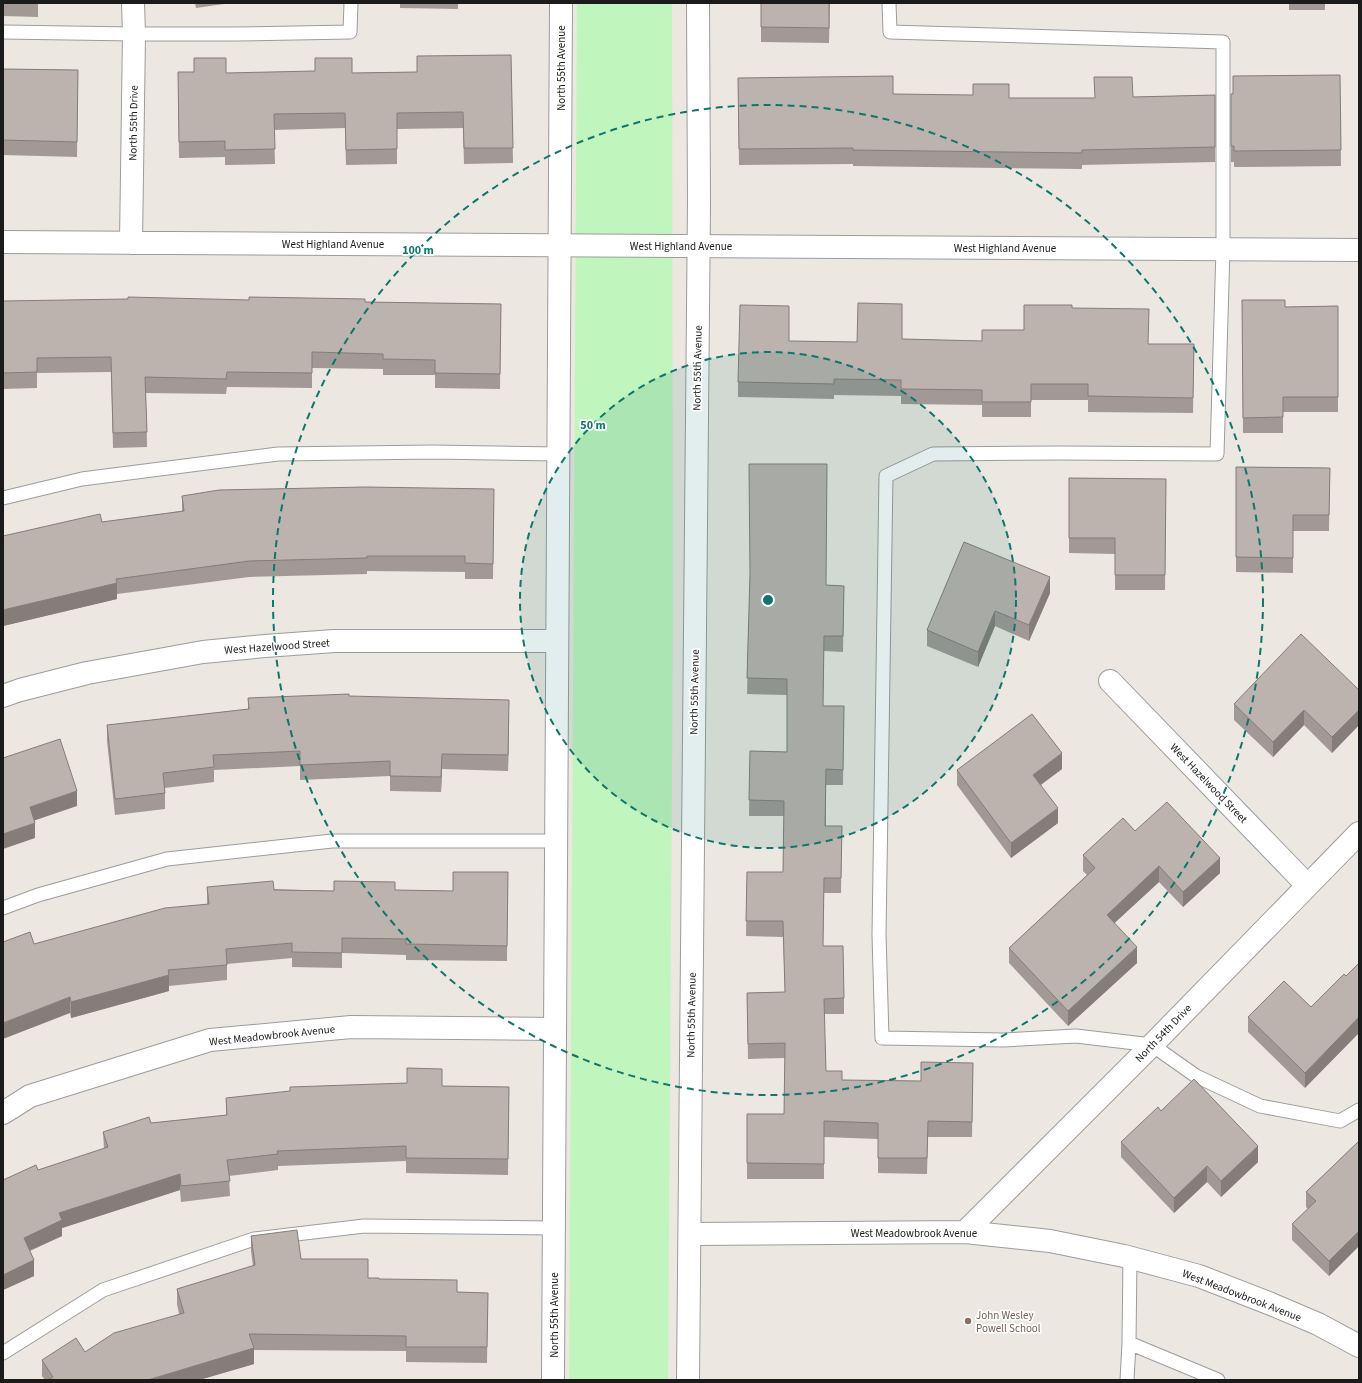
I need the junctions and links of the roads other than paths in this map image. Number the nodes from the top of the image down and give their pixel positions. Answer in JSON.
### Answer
{"nodes":[{"id":1,"x":133,"y":3,"type":"edge"},
{"id":2,"x":351,"y":3,"type":"edge"},
{"id":3,"x":561,"y":3,"type":"edge"},
{"id":4,"x":698,"y":3,"type":"edge"},
{"id":5,"x":889,"y":3,"type":"edge"},
{"id":6,"x":3,"y":32,"type":"edge"},
{"id":7,"x":134,"y":34,"type":"junction"},
{"id":8,"x":3,"y":242,"type":"edge"},
{"id":9,"x":131,"y":243,"type":"junction"},
{"id":10,"x":560,"y":246,"type":"junction"},
{"id":11,"x":698,"y":247,"type":"junction"},
{"id":12,"x":1223,"y":249,"type":"junction"},
{"id":13,"x":1359,"y":250,"type":"edge"},
{"id":14,"x":558,"y":454,"type":"junction"},
{"id":15,"x":3,"y":498,"type":"edge"},
{"id":16,"x":557,"y":641,"type":"junction"},
{"id":17,"x":1110,"y":681,"type":"dead end"},
{"id":18,"x":3,"y":696,"type":"edge"},
{"id":19,"x":1359,"y":833,"type":"edge"},
{"id":20,"x":556,"y":841,"type":"junction"},
{"id":21,"x":1307,"y":885,"type":"junction"},
{"id":22,"x":3,"y":908,"type":"edge"},
{"id":23,"x":555,"y":1029,"type":"junction"},
{"id":24,"x":1152,"y":1045,"type":"junction"},
{"id":25,"x":1359,"y":1110,"type":"edge"},
{"id":26,"x":3,"y":1113,"type":"edge"},
{"id":27,"x":554,"y":1228,"type":"junction"},
{"id":28,"x":965,"y":1232,"type":"junction"},
{"id":29,"x":690,"y":1234,"type":"junction"},
{"id":30,"x":1130,"y":1257,"type":"junction"},
{"id":31,"x":1129,"y":1344,"type":"junction"},
{"id":32,"x":1359,"y":1346,"type":"edge"},
{"id":33,"x":3,"y":1353,"type":"edge"},
{"id":34,"x":554,"y":1380,"type":"edge"},
{"id":35,"x":688,"y":1380,"type":"edge"},
{"id":36,"x":1127,"y":1380,"type":"edge"},
{"id":37,"x":1218,"y":1380,"type":"edge"}],
"edges":[{"from":1,"to":7,"type":"street","name":"North 55th Drive"},
{"from":2,"to":7,"type":"lane"},
{"from":3,"to":10,"type":"street","name":"North 55th Avenue"},
{"from":4,"to":11,"type":"street","name":"North 55th Avenue"},
{"from":5,"to":12,"type":"lane"},
{"from":6,"to":7,"type":"lane"},
{"from":7,"to":9,"type":"street","name":"North 55th Drive"},
{"from":8,"to":9,"type":"street","name":"West Highland Avenue"},
{"from":9,"to":10,"type":"street","name":"West Highland Avenue"},
{"from":10,"to":11,"type":"street","name":"West Highland Avenue"},
{"from":10,"to":14,"type":"street","name":"North 55th Avenue"},
{"from":11,"to":12,"type":"street","name":"West Highland Avenue"},
{"from":11,"to":29,"type":"street","name":"North 55th Avenue"},
{"from":12,"to":13,"type":"street","name":"West Highland Avenue"},
{"from":12,"to":24,"type":"lane"},
{"from":14,"to":15,"type":"lane"},
{"from":14,"to":16,"type":"street","name":"North 55th Avenue"},
{"from":16,"to":18,"type":"street","name":"West Hazelwood Street"},
{"from":16,"to":20,"type":"street","name":"North 55th Avenue"},
{"from":17,"to":21,"type":"street","name":"West Hazelwood Street"},
{"from":19,"to":21,"type":"street","name":"North 54th Drive"},
{"from":20,"to":22,"type":"lane"},
{"from":20,"to":23,"type":"street","name":"North 55th Avenue"},
{"from":21,"to":24,"type":"street","name":"North 54th Drive"},
{"from":23,"to":26,"type":"street","name":"West Meadowbrook Avenue"},
{"from":23,"to":27,"type":"street","name":"North 55th Avenue"},
{"from":24,"to":25,"type":"lane"},
{"from":24,"to":28,"type":"street","name":"North 54th Drive"},
{"from":27,"to":33,"type":"lane"},
{"from":27,"to":34,"type":"street","name":"North 55th Avenue"},
{"from":28,"to":29,"type":"street","name":"West Meadowbrook Avenue"},
{"from":28,"to":30,"type":"street","name":"West Meadowbrook Avenue"},
{"from":29,"to":35,"type":"street","name":"North 55th Avenue"},
{"from":30,"to":31,"type":"lane"},
{"from":30,"to":32,"type":"street","name":"West Meadowbrook Avenue"},
{"from":31,"to":36,"type":"lane"},
{"from":31,"to":37,"type":"lane"}]}
